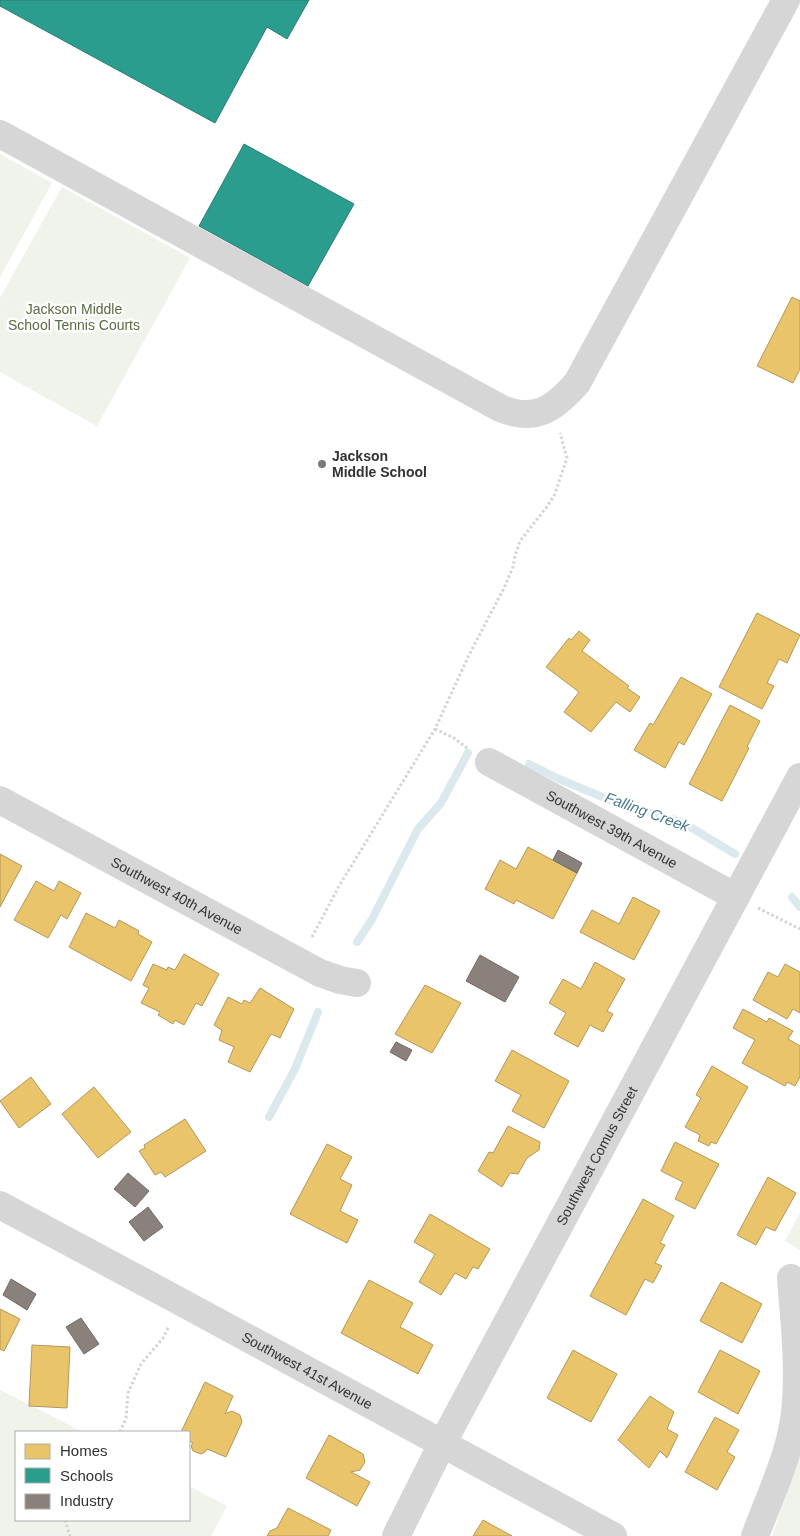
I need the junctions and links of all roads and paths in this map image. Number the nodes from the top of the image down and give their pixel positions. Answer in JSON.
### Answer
{"nodes":[{"id":1,"x":786,"y":0,"type":"edge"},
{"id":2,"x":0,"y":134,"type":"edge"},
{"id":3,"x":551,"y":406,"type":"junction"},
{"id":4,"x":435,"y":728,"type":"junction"},
{"id":5,"x":488,"y":762,"type":"joint"},
{"id":6,"x":800,"y":777,"type":"edge"},
{"id":7,"x":0,"y":800,"type":"edge"},
{"id":8,"x":736,"y":897,"type":"junction"},
{"id":9,"x":800,"y":929,"type":"edge"},
{"id":10,"x":298,"y":961,"type":"junction"},
{"id":11,"x":357,"y":983,"type":"dead end"},
{"id":12,"x":0,"y":1206,"type":"edge"},
{"id":13,"x":791,"y":1278,"type":"dead end"},
{"id":14,"x":181,"y":1302,"type":"junction"},
{"id":15,"x":120,"y":1431,"type":"edge"},
{"id":16,"x":442,"y":1444,"type":"junction"},
{"id":17,"x":64,"y":1521,"type":"edge"},
{"id":18,"x":70,"y":1536,"type":"edge"},
{"id":19,"x":396,"y":1536,"type":"edge"},
{"id":20,"x":613,"y":1536,"type":"edge"},
{"id":21,"x":755,"y":1536,"type":"edge"}],
"edges":[{"from":1,"to":3,"type":"street"},
{"from":2,"to":3,"type":"street"},
{"from":3,"to":4,"type":"path"},
{"from":4,"to":5,"type":"path"},
{"from":4,"to":10,"type":"path"},
{"from":5,"to":8,"type":"street","name":"Southwest 39th Avenue"},
{"from":6,"to":8,"type":"street","name":"Southwest Comus Street"},
{"from":7,"to":10,"type":"street","name":"Southwest 40th Avenue"},
{"from":8,"to":9,"type":"path"},
{"from":8,"to":16,"type":"street","name":"Southwest Comus Street"},
{"from":10,"to":11,"type":"street","name":"Southwest 40th Avenue"},
{"from":12,"to":14,"type":"street","name":"Southwest 41st Avenue"},
{"from":13,"to":21,"type":"street"},
{"from":14,"to":15,"type":"path"},
{"from":14,"to":16,"type":"street","name":"Southwest 41st Avenue"},
{"from":16,"to":19,"type":"street","name":"Southwest Comus Street"},
{"from":16,"to":20,"type":"street","name":"Southwest 41st Avenue"},
{"from":17,"to":18,"type":"path"}]}
